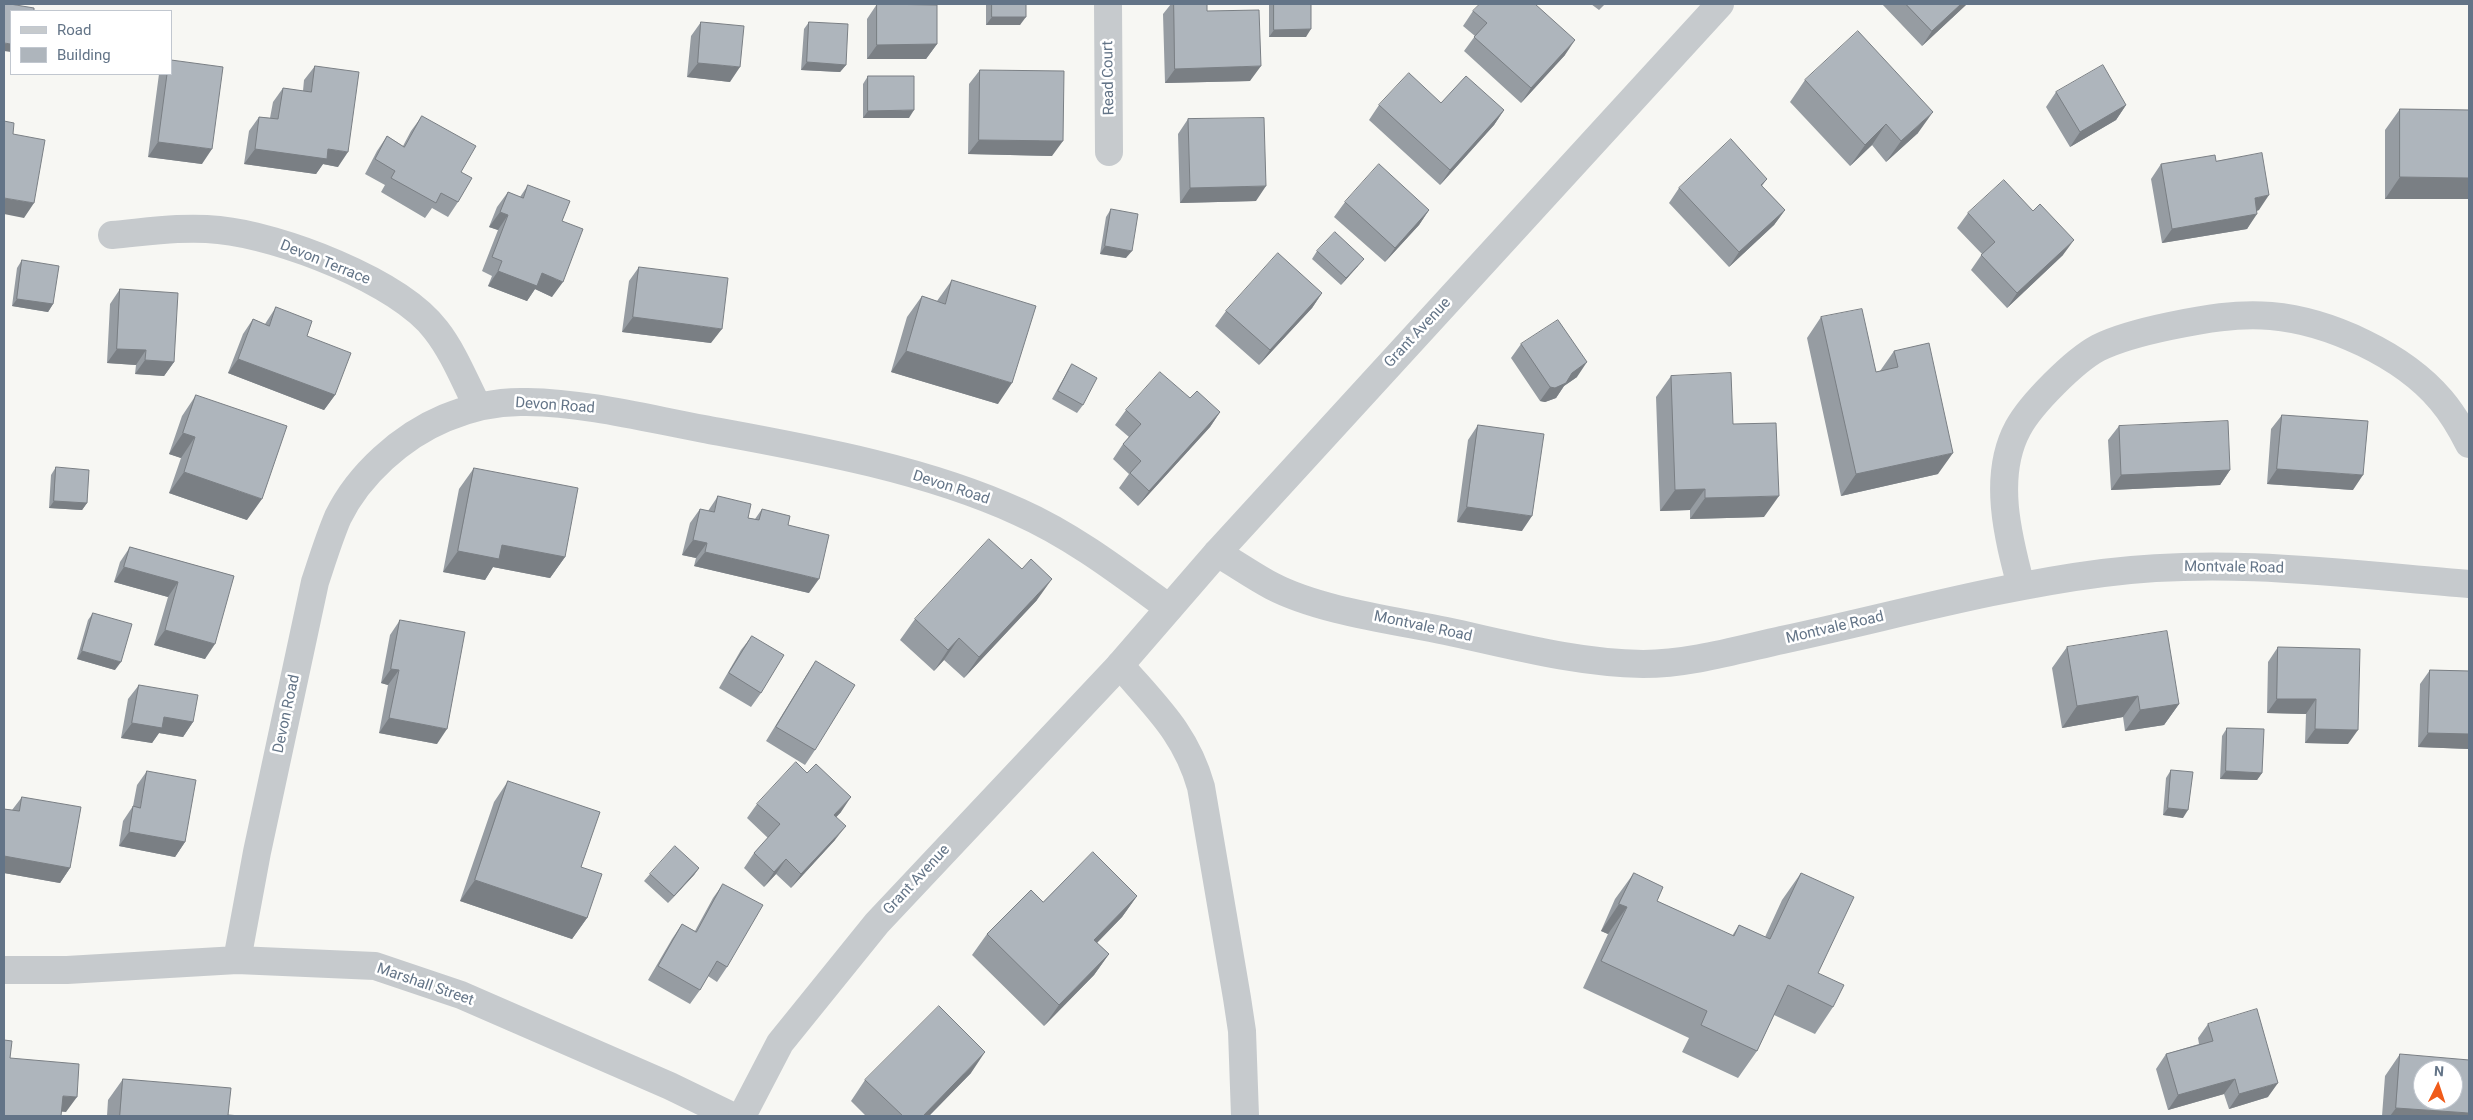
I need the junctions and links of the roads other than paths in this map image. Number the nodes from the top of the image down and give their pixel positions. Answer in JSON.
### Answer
{"nodes":[{"id":1,"x":1108,"y":4,"type":"edge"},
{"id":2,"x":1720,"y":4,"type":"edge"},
{"id":3,"x":1109,"y":152,"type":"dead end"},
{"id":4,"x":112,"y":235,"type":"dead end"},
{"id":5,"x":478,"y":407,"type":"junction"},
{"id":6,"x":2469,"y":444,"type":"edge"},
{"id":7,"x":1217,"y":552,"type":"junction"},
{"id":8,"x":2469,"y":584,"type":"edge"},
{"id":9,"x":2021,"y":586,"type":"junction"},
{"id":10,"x":1169,"y":608,"type":"junction"},
{"id":11,"x":1120,"y":665,"type":"junction"},
{"id":12,"x":237,"y":960,"type":"junction"},
{"id":13,"x":4,"y":970,"type":"edge"},
{"id":14,"x":732,"y":1116,"type":"edge"},
{"id":15,"x":742,"y":1116,"type":"edge"},
{"id":16,"x":1245,"y":1116,"type":"edge"}],
"edges":[{"from":1,"to":3,"type":"street","name":"Read Court"},
{"from":2,"to":7,"type":"street","name":"Grant Avenue"},
{"from":4,"to":5,"type":"street","name":"Devon Terrace"},
{"from":5,"to":10,"type":"street","name":"Devon Road"},
{"from":5,"to":12,"type":"street","name":"Devon Road"},
{"from":6,"to":9,"type":"street"},
{"from":7,"to":9,"type":"street","name":"Montvale Road"},
{"from":7,"to":10,"type":"street","name":"Grant Avenue"},
{"from":8,"to":9,"type":"street","name":"Montvale Road"},
{"from":10,"to":11,"type":"street","name":"Grant Avenue"},
{"from":11,"to":15,"type":"street","name":"Grant Avenue"},
{"from":11,"to":16,"type":"street"},
{"from":12,"to":13,"type":"street","name":"Marshall Street"},
{"from":12,"to":14,"type":"street","name":"Marshall Street"}]}
